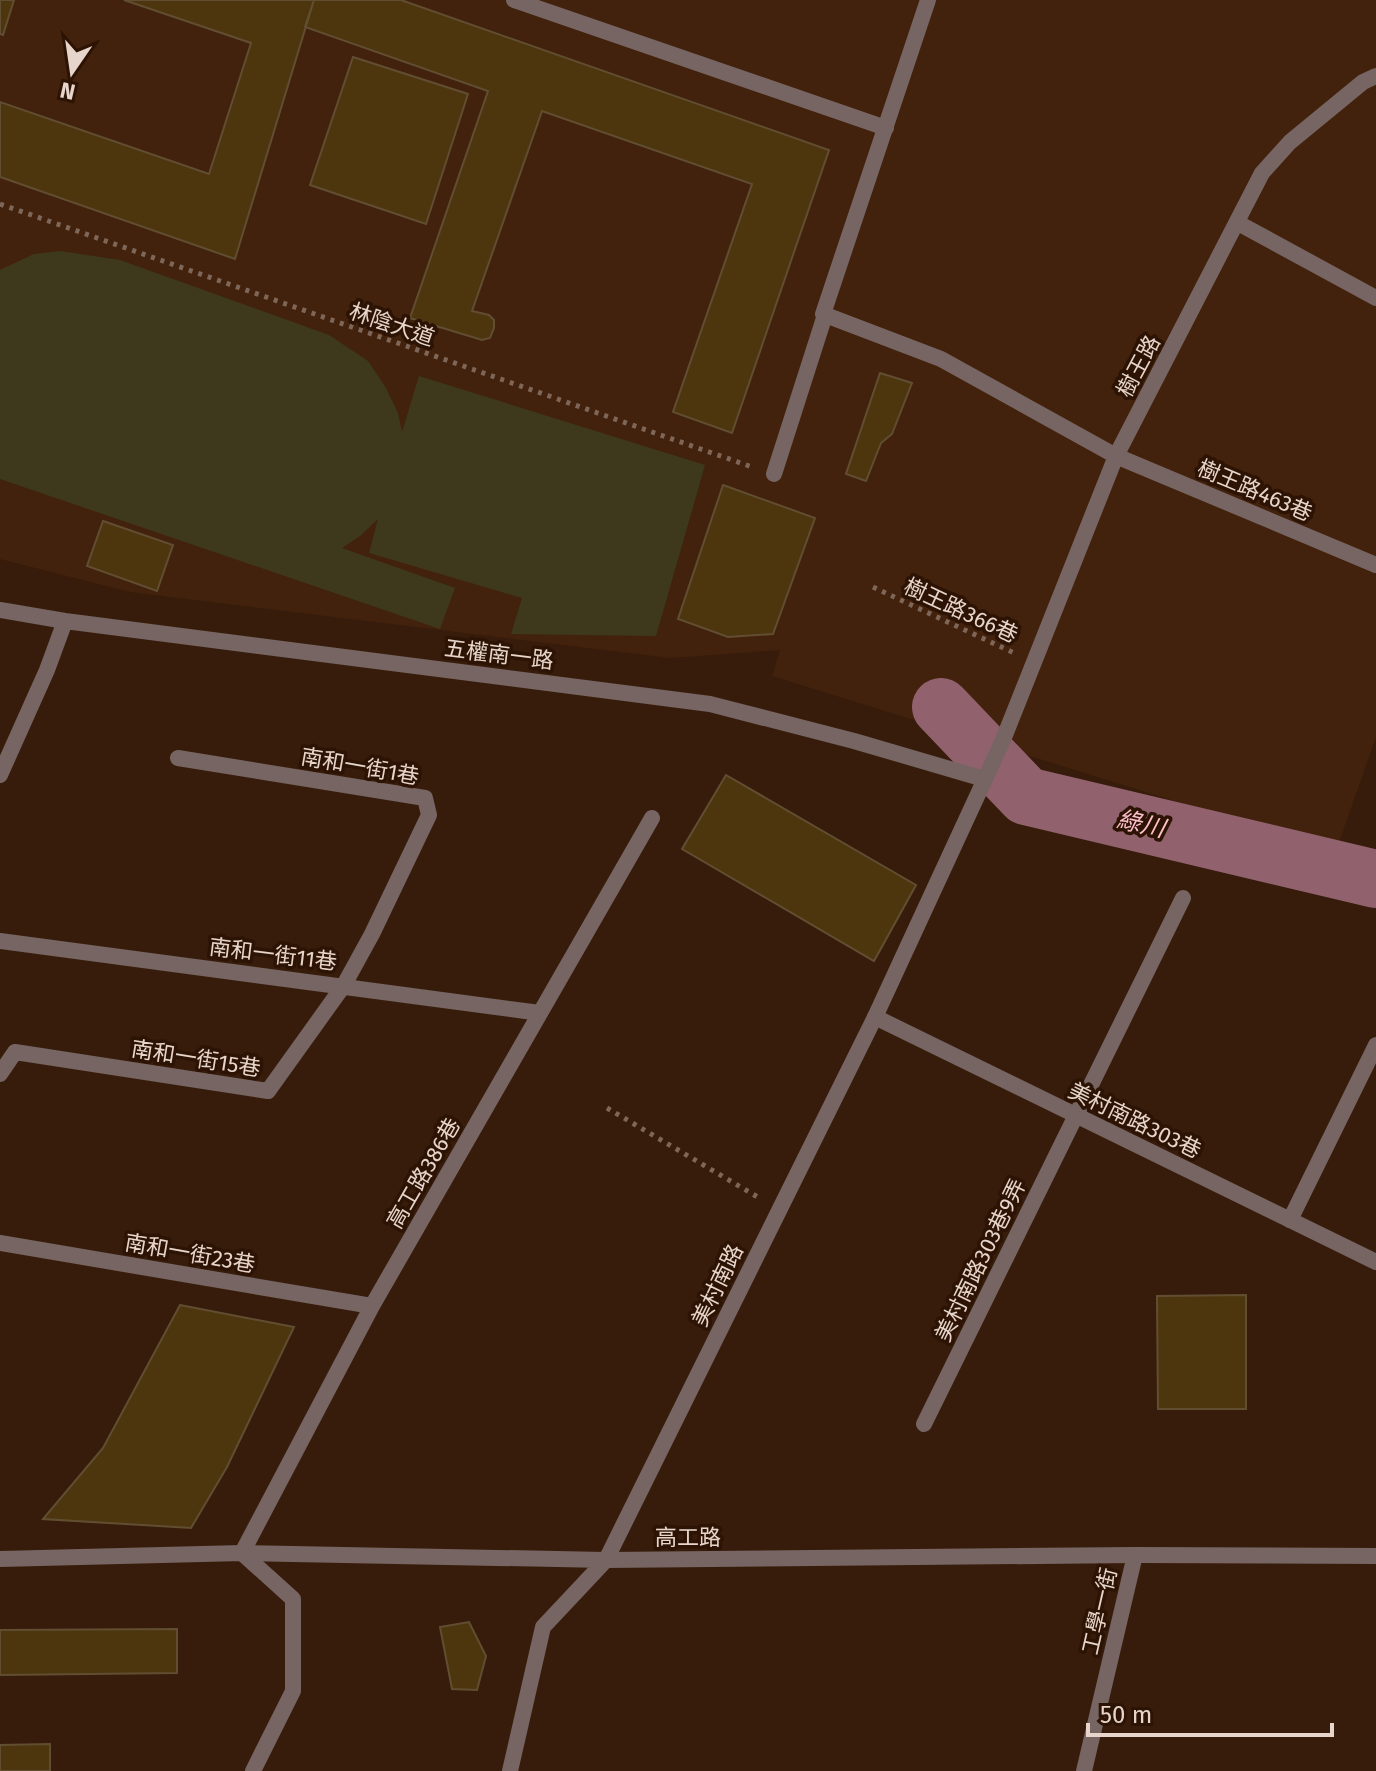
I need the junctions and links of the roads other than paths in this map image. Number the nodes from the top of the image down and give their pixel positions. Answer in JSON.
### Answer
{"nodes":[{"id":1,"x":514,"y":0,"type":"edge"},
{"id":2,"x":928,"y":0,"type":"edge"},
{"id":3,"x":1376,"y":76,"type":"edge"},
{"id":4,"x":886,"y":128,"type":"junction"},
{"id":5,"x":1238,"y":223,"type":"junction"},
{"id":6,"x":1376,"y":298,"type":"edge"},
{"id":7,"x":825,"y":315,"type":"junction"},
{"id":8,"x":1116,"y":456,"type":"junction"},
{"id":9,"x":774,"y":474,"type":"road end"},
{"id":10,"x":1376,"y":565,"type":"edge"},
{"id":11,"x":0,"y":610,"type":"edge"},
{"id":12,"x":65,"y":621,"type":"junction"},
{"id":13,"x":178,"y":758,"type":"dead end"},
{"id":14,"x":0,"y":775,"type":"edge"},
{"id":15,"x":984,"y":779,"type":"junction"},
{"id":16,"x":652,"y":818,"type":"dead end"},
{"id":17,"x":1183,"y":898,"type":"dead end"},
{"id":18,"x":0,"y":941,"type":"edge"},
{"id":19,"x":344,"y":985,"type":"junction"},
{"id":20,"x":540,"y":1013,"type":"junction"},
{"id":21,"x":875,"y":1017,"type":"junction"},
{"id":22,"x":1376,"y":1045,"type":"edge"},
{"id":23,"x":0,"y":1074,"type":"edge"},
{"id":24,"x":1076,"y":1115,"type":"junction"},
{"id":25,"x":1290,"y":1220,"type":"junction"},
{"id":26,"x":0,"y":1243,"type":"edge"},
{"id":27,"x":1376,"y":1262,"type":"edge"},
{"id":28,"x":372,"y":1306,"type":"junction"},
{"id":29,"x":924,"y":1424,"type":"dead end"},
{"id":30,"x":242,"y":1553,"type":"junction"},
{"id":31,"x":1135,"y":1555,"type":"junction"},
{"id":32,"x":1376,"y":1556,"type":"edge"},
{"id":33,"x":0,"y":1559,"type":"edge"},
{"id":34,"x":606,"y":1560,"type":"junction"},
{"id":35,"x":253,"y":1771,"type":"edge"},
{"id":36,"x":510,"y":1771,"type":"edge"},
{"id":37,"x":1084,"y":1771,"type":"edge"}],
"edges":[{"from":1,"to":4,"type":"street"},
{"from":2,"to":4,"type":"street"},
{"from":3,"to":5,"type":"street","name":"樹王路"},
{"from":4,"to":7,"type":"street"},
{"from":5,"to":6,"type":"street"},
{"from":5,"to":8,"type":"street","name":"樹王路"},
{"from":7,"to":8,"type":"street","name":"樹王路463巷"},
{"from":7,"to":9,"type":"street"},
{"from":8,"to":10,"type":"street","name":"樹王路463巷"},
{"from":8,"to":15,"type":"street","name":"樹王路"},
{"from":11,"to":12,"type":"street","name":"五權南一路"},
{"from":12,"to":14,"type":"street"},
{"from":12,"to":15,"type":"street","name":"五權南一路"},
{"from":13,"to":19,"type":"street","name":"南和一街1巷"},
{"from":15,"to":21,"type":"street","name":"美村南路"},
{"from":16,"to":20,"type":"street","name":"高工路386巷"},
{"from":17,"to":24,"type":"street","name":"美村南路303巷9弄"},
{"from":18,"to":19,"type":"street","name":"南和一街11巷"},
{"from":19,"to":20,"type":"street","name":"南和一街11巷"},
{"from":19,"to":23,"type":"street","name":"南和一街15巷"},
{"from":20,"to":28,"type":"street","name":"高工路386巷"},
{"from":21,"to":24,"type":"street","name":"美村南路303巷"},
{"from":21,"to":34,"type":"street","name":"美村南路"},
{"from":22,"to":25,"type":"street"},
{"from":24,"to":25,"type":"street","name":"美村南路303巷"},
{"from":24,"to":29,"type":"street","name":"美村南路303巷9弄"},
{"from":25,"to":27,"type":"street","name":"美村南路303巷"},
{"from":26,"to":28,"type":"street","name":"南和一街23巷"},
{"from":28,"to":30,"type":"street","name":"高工路386巷"},
{"from":30,"to":33,"type":"street","name":"高工路"},
{"from":30,"to":34,"type":"street","name":"高工路"},
{"from":30,"to":35,"type":"street"},
{"from":31,"to":32,"type":"street","name":"高工路"},
{"from":31,"to":34,"type":"street","name":"高工路"},
{"from":31,"to":37,"type":"street","name":"工學一街"},
{"from":34,"to":36,"type":"street","name":"美村南路"}]}
